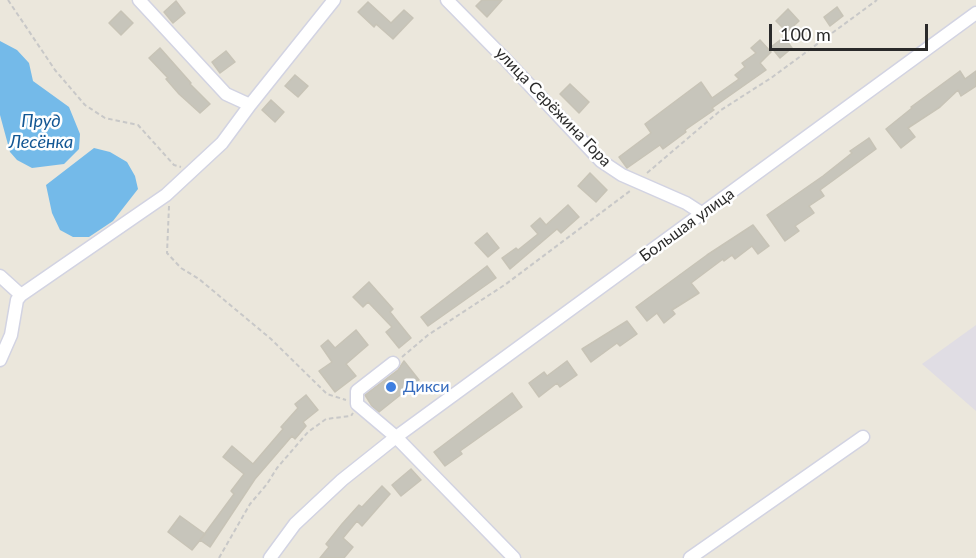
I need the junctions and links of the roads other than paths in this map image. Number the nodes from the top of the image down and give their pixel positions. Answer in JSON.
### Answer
{"nodes":[{"id":1,"x":139,"y":0,"type":"edge"},
{"id":2,"x":334,"y":0,"type":"edge"},
{"id":3,"x":447,"y":0,"type":"edge"},
{"id":4,"x":976,"y":13,"type":"edge"},
{"id":5,"x":250,"y":105,"type":"junction"},
{"id":6,"x":703,"y":214,"type":"junction"},
{"id":7,"x":0,"y":276,"type":"edge"},
{"id":8,"x":21,"y":295,"type":"junction"},
{"id":9,"x":0,"y":360,"type":"edge"},
{"id":10,"x":393,"y":363,"type":"road end"},
{"id":11,"x":396,"y":437,"type":"junction"},
{"id":12,"x":863,"y":437,"type":"dead end"},
{"id":13,"x":270,"y":558,"type":"edge"},
{"id":14,"x":514,"y":558,"type":"edge"},
{"id":15,"x":690,"y":558,"type":"edge"}],
"edges":[{"from":1,"to":5,"type":"street"},
{"from":2,"to":5,"type":"street"},
{"from":3,"to":6,"type":"street","name":"улица Серёжина Гора"},
{"from":4,"to":6,"type":"street","name":"Большая улица"},
{"from":5,"to":8,"type":"street"},
{"from":6,"to":11,"type":"street","name":"Большая улица"},
{"from":7,"to":8,"type":"street"},
{"from":8,"to":9,"type":"street"},
{"from":10,"to":11,"type":"street"},
{"from":11,"to":13,"type":"street","name":"Большая улица"},
{"from":11,"to":14,"type":"street"},
{"from":12,"to":15,"type":"street"}]}
